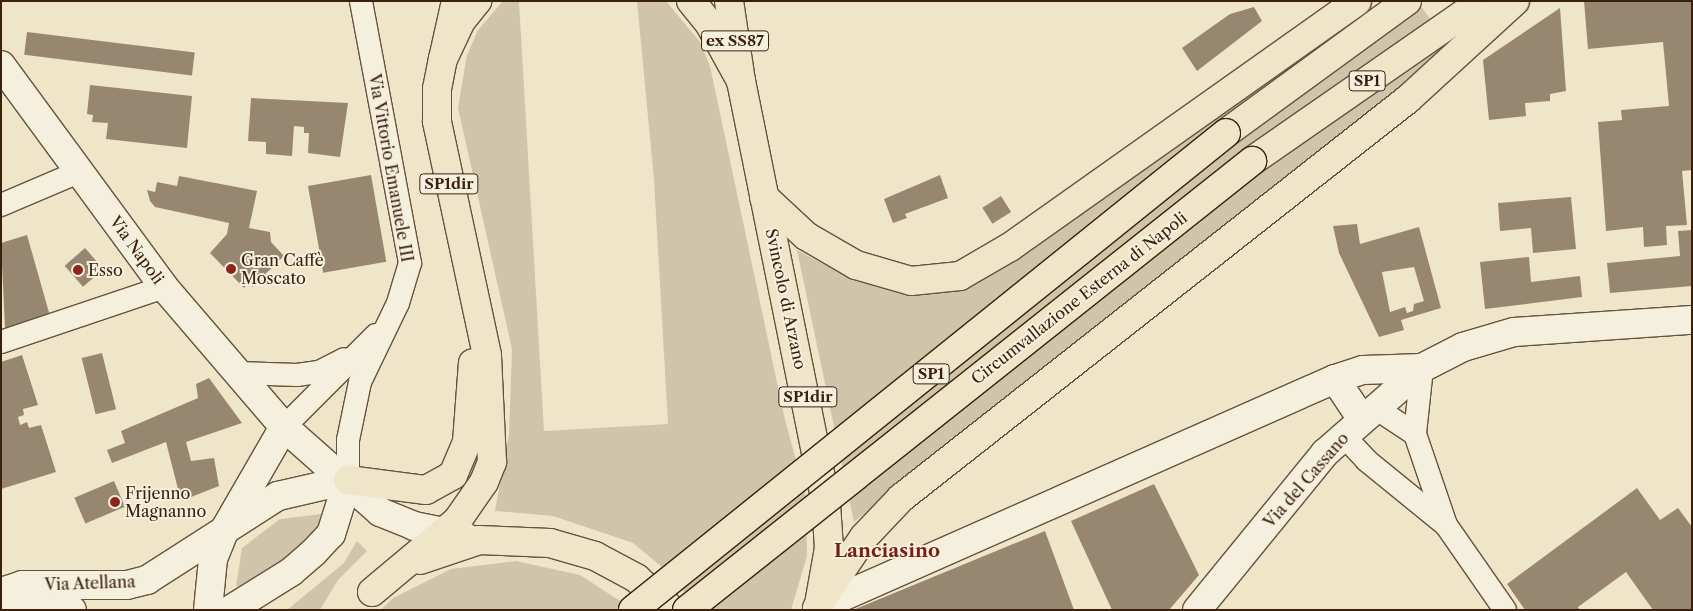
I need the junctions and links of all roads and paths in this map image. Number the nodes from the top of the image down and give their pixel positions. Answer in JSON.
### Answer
{"nodes":[{"id":1,"x":361,"y":1,"type":"edge"},
{"id":2,"x":456,"y":1,"type":"edge"},
{"id":3,"x":477,"y":1,"type":"edge"},
{"id":4,"x":691,"y":1,"type":"edge"},
{"id":5,"x":730,"y":1,"type":"edge"},
{"id":6,"x":1407,"y":1,"type":"edge"},
{"id":7,"x":1482,"y":1,"type":"edge"},
{"id":8,"x":1515,"y":1,"type":"edge"},
{"id":9,"x":1355,"y":2,"type":"edge"},
{"id":10,"x":443,"y":59,"type":"junction"},
{"id":11,"x":1,"y":65,"type":"edge"},
{"id":12,"x":741,"y":81,"type":"junction"},
{"id":13,"x":80,"y":171,"type":"junction"},
{"id":14,"x":764,"y":197,"type":"junction"},
{"id":15,"x":1,"y":205,"type":"edge"},
{"id":16,"x":164,"y":287,"type":"junction"},
{"id":17,"x":478,"y":309,"type":"junction"},
{"id":18,"x":1692,"y":320,"type":"edge"},
{"id":19,"x":383,"y":329,"type":"junction"},
{"id":20,"x":1,"y":342,"type":"edge"},
{"id":21,"x":353,"y":354,"type":"junction"},
{"id":22,"x":1422,"y":368,"type":"junction"},
{"id":23,"x":239,"y":373,"type":"junction"},
{"id":24,"x":1335,"y":380,"type":"junction"},
{"id":25,"x":1359,"y":420,"type":"junction"},
{"id":26,"x":284,"y":427,"type":"junction"},
{"id":27,"x":1415,"y":434,"type":"junction"},
{"id":28,"x":348,"y":480,"type":"junction"},
{"id":29,"x":1446,"y":525,"type":"junction"},
{"id":30,"x":225,"y":529,"type":"junction"},
{"id":31,"x":444,"y":532,"type":"junction"},
{"id":32,"x":479,"y":540,"type":"junction"},
{"id":33,"x":1,"y":592,"type":"edge"},
{"id":34,"x":364,"y":601,"type":"edge"},
{"id":35,"x":1,"y":605,"type":"edge"},
{"id":36,"x":818,"y":605,"type":"edge"},
{"id":37,"x":72,"y":610,"type":"edge"},
{"id":38,"x":208,"y":610,"type":"edge"},
{"id":39,"x":230,"y":610,"type":"edge"},
{"id":40,"x":633,"y":610,"type":"edge"},
{"id":41,"x":672,"y":610,"type":"edge"},
{"id":42,"x":687,"y":610,"type":"edge"},
{"id":43,"x":1197,"y":610,"type":"edge"},
{"id":44,"x":1504,"y":610,"type":"edge"}],
"edges":[{"from":1,"to":19,"type":"street","name":"Via Vittorio Emanuele III"},
{"from":2,"to":10,"type":"main road"},
{"from":3,"to":10,"type":"main road","number":"SP1dir"},
{"from":4,"to":12,"type":"main road","name":"Svincolo di Arzano","number":"SP1dir"},
{"from":5,"to":12,"type":"main road","number":"ex SS87"},
{"from":6,"to":40,"type":"main road","name":"Circumvallazione Esterna di Napoli","number":"SP1","bridge":true},
{"from":7,"to":42,"type":"main road","name":"Circumvallazione Esterna di Napoli","number":"SP1","bridge":true},
{"from":8,"to":36,"type":"main road"},
{"from":9,"to":14,"type":"main road"},
{"from":10,"to":17,"type":"main road","number":"SP1dir"},
{"from":11,"to":13,"type":"main road","name":"Via Napoli"},
{"from":12,"to":14,"type":"main road","name":"Svincolo di Arzano","number":"SP1dir"},
{"from":13,"to":15,"type":"street"},
{"from":13,"to":16,"type":"main road","name":"Via Napoli"},
{"from":14,"to":36,"type":"main road","name":"Svincolo di Arzano","number":"SP1dir"},
{"from":16,"to":20,"type":"street"},
{"from":16,"to":23,"type":"main road","name":"Via Napoli"},
{"from":17,"to":28,"type":"main road"},
{"from":17,"to":31,"type":"main road","number":"SP1dir"},
{"from":18,"to":22,"type":"main road","name":"Via del Cassano"},
{"from":19,"to":21,"type":"street","name":"Via Vittorio Emanuele III"},
{"from":19,"to":28,"type":"street","name":"Via Vittorio Emanuele III"},
{"from":21,"to":23,"type":"street"},
{"from":21,"to":26,"type":"street","name":"Via Vittorio Emanuele III"},
{"from":22,"to":24,"type":"main road"},
{"from":22,"to":25,"type":"main road","name":"Via del Cassano"},
{"from":22,"to":27,"type":"street"},
{"from":23,"to":26,"type":"main road","name":"Via Napoli"},
{"from":24,"to":25,"type":"main road"},
{"from":24,"to":36,"type":"main road"},
{"from":25,"to":27,"type":"street"},
{"from":25,"to":29,"type":"street"},
{"from":25,"to":43,"type":"main road","name":"Via del Cassano"},
{"from":26,"to":28,"type":"main road","name":"Via Napoli"},
{"from":26,"to":30,"type":"main road","name":"Via Atellana"},
{"from":27,"to":29,"type":"street"},
{"from":28,"to":30,"type":"main road","name":"Via Atellana"},
{"from":28,"to":31,"type":"main road"},
{"from":28,"to":39,"type":"main road"},
{"from":29,"to":44,"type":"street"},
{"from":30,"to":33,"type":"main road","name":"Via Atellana"},
{"from":30,"to":38,"type":"main road","name":"Via Atellana"},
{"from":31,"to":32,"type":"main road"},
{"from":31,"to":34,"type":"main road","number":"SP1dir"},
{"from":32,"to":34,"type":"main road","number":"SP1dir"},
{"from":32,"to":41,"type":"main road","number":"SP1dir"},
{"from":35,"to":37,"type":"main road","name":"Via Atellana"}]}
